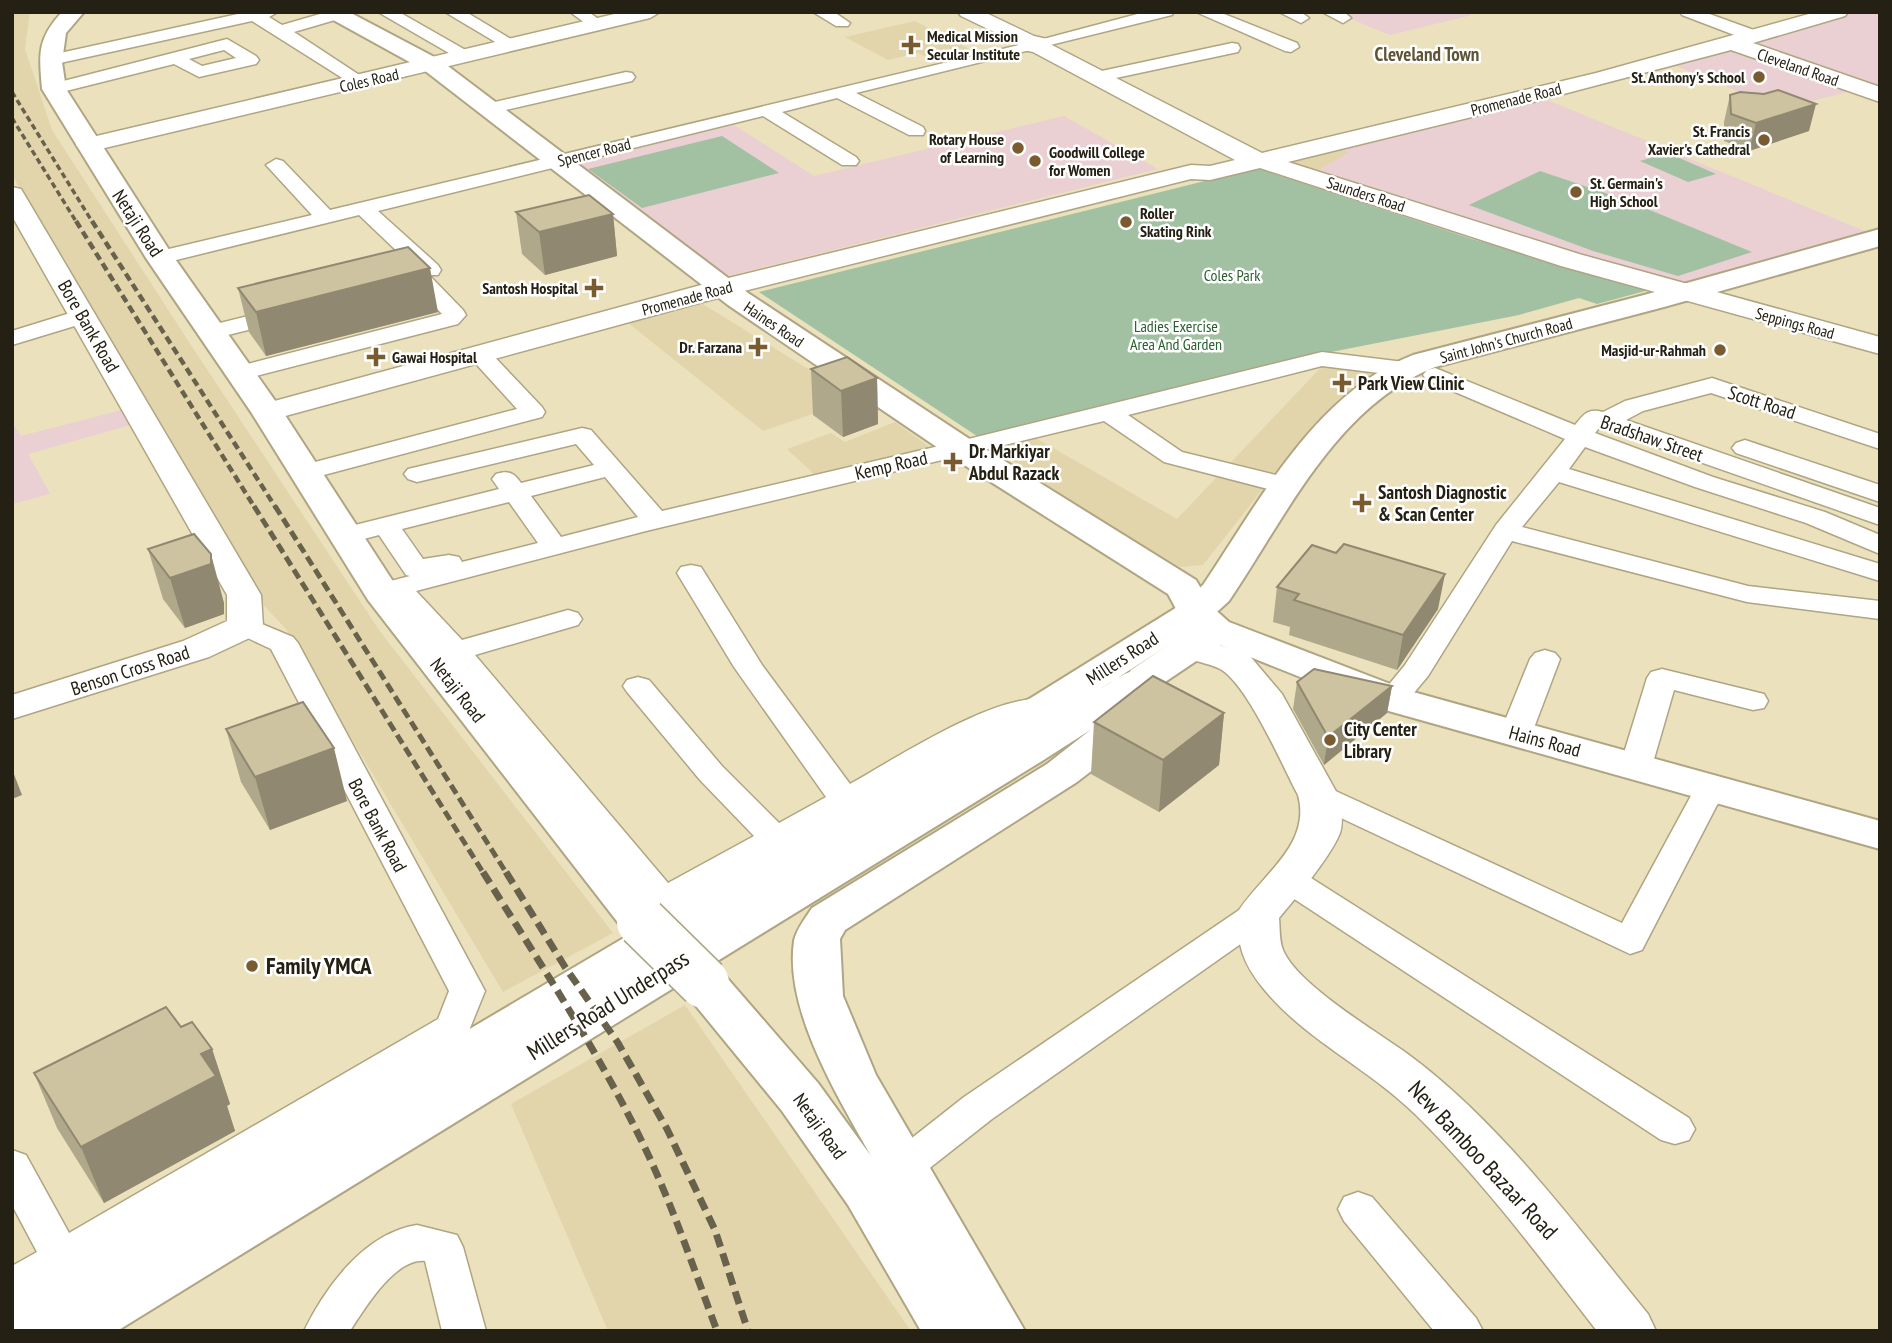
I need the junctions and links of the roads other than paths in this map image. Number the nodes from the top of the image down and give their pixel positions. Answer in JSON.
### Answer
{"nodes":[{"id":1,"x":75,"y":12,"type":"edge"},
{"id":2,"x":386,"y":12,"type":"edge"},
{"id":3,"x":453,"y":12,"type":"edge"},
{"id":4,"x":578,"y":12,"type":"edge"},
{"id":5,"x":650,"y":12,"type":"edge"},
{"id":6,"x":821,"y":12,"type":"edge"},
{"id":7,"x":968,"y":12,"type":"edge"},
{"id":8,"x":1166,"y":12,"type":"edge"},
{"id":9,"x":1204,"y":12,"type":"edge"},
{"id":10,"x":1688,"y":12,"type":"edge"},
{"id":11,"x":1807,"y":12,"type":"edge"},
{"id":12,"x":1838,"y":12,"type":"edge"},
{"id":13,"x":339,"y":13,"type":"edge"},
{"id":14,"x":263,"y":14,"type":"edge"},
{"id":15,"x":842,"y":23,"type":"dead end"},
{"id":16,"x":598,"y":25,"type":"junction"},
{"id":17,"x":280,"y":31,"type":"junction"},
{"id":18,"x":514,"y":36,"type":"junction"},
{"id":19,"x":1736,"y":38,"type":"junction"},
{"id":20,"x":1034,"y":45,"type":"junction"},
{"id":21,"x":1291,"y":47,"type":"dead end"},
{"id":22,"x":1232,"y":48,"type":"dead end"},
{"id":23,"x":467,"y":57,"type":"junction"},
{"id":24,"x":177,"y":58,"type":"dead end"},
{"id":25,"x":109,"y":64,"type":"dead end"},
{"id":26,"x":432,"y":65,"type":"junction"},
{"id":27,"x":577,"y":73,"type":"dead end"},
{"id":28,"x":52,"y":75,"type":"junction"},
{"id":29,"x":626,"y":77,"type":"dead end"},
{"id":30,"x":1097,"y":77,"type":"junction"},
{"id":31,"x":361,"y":82,"type":"junction"},
{"id":32,"x":595,"y":84,"type":"junction"},
{"id":33,"x":839,"y":92,"type":"junction"},
{"id":34,"x":1880,"y":96,"type":"edge"},
{"id":35,"x":488,"y":109,"type":"junction"},
{"id":36,"x":766,"y":110,"type":"junction"},
{"id":37,"x":916,"y":131,"type":"dead end"},
{"id":38,"x":88,"y":145,"type":"junction"},
{"id":39,"x":1254,"y":158,"type":"junction"},
{"id":40,"x":555,"y":161,"type":"junction"},
{"id":41,"x":849,"y":161,"type":"dead end"},
{"id":42,"x":276,"y":165,"type":"dead end"},
{"id":43,"x":16,"y":206,"type":"edge"},
{"id":44,"x":363,"y":208,"type":"junction"},
{"id":45,"x":326,"y":218,"type":"junction"},
{"id":46,"x":1880,"y":237,"type":"edge"},
{"id":47,"x":1880,"y":250,"type":"edge"},
{"id":48,"x":160,"y":258,"type":"junction"},
{"id":49,"x":430,"y":270,"type":"edge"},
{"id":50,"x":722,"y":288,"type":"junction"},
{"id":51,"x":376,"y":290,"type":"edge"},
{"id":52,"x":1698,"y":296,"type":"junction"},
{"id":53,"x":311,"y":307,"type":"edge"},
{"id":54,"x":83,"y":316,"type":"junction"},
{"id":55,"x":212,"y":332,"type":"junction"},
{"id":56,"x":12,"y":338,"type":"edge"},
{"id":57,"x":1880,"y":346,"type":"edge"},
{"id":58,"x":479,"y":354,"type":"junction"},
{"id":59,"x":1404,"y":369,"type":"junction"},
{"id":60,"x":240,"y":373,"type":"junction"},
{"id":61,"x":1435,"y":375,"type":"junction"},
{"id":62,"x":267,"y":412,"type":"junction"},
{"id":63,"x":1108,"y":412,"type":"junction"},
{"id":64,"x":1604,"y":421,"type":"junction"},
{"id":65,"x":1578,"y":437,"type":"junction"},
{"id":66,"x":1880,"y":442,"type":"edge"},
{"id":67,"x":1745,"y":448,"type":"dead end"},
{"id":68,"x":962,"y":449,"type":"junction"},
{"id":69,"x":489,"y":456,"type":"junction"},
{"id":70,"x":613,"y":470,"type":"junction"},
{"id":71,"x":305,"y":472,"type":"junction"},
{"id":72,"x":1554,"y":472,"type":"junction"},
{"id":73,"x":417,"y":474,"type":"dead end"},
{"id":74,"x":1287,"y":486,"type":"junction"},
{"id":75,"x":1880,"y":494,"type":"edge"},
{"id":76,"x":517,"y":495,"type":"junction"},
{"id":77,"x":652,"y":517,"type":"junction"},
{"id":78,"x":1880,"y":517,"type":"edge"},
{"id":79,"x":1505,"y":531,"type":"junction"},
{"id":80,"x":392,"y":534,"type":"junction"},
{"id":81,"x":548,"y":537,"type":"junction"},
{"id":82,"x":348,"y":540,"type":"junction"},
{"id":83,"x":1880,"y":545,"type":"edge"},
{"id":84,"x":691,"y":573,"type":"dead end"},
{"id":85,"x":1880,"y":573,"type":"edge"},
{"id":86,"x":389,"y":590,"type":"junction"},
{"id":87,"x":1880,"y":610,"type":"edge"},
{"id":88,"x":568,"y":619,"type":"dead end"},
{"id":89,"x":245,"y":626,"type":"junction"},
{"id":90,"x":1203,"y":636,"type":"junction"},
{"id":91,"x":456,"y":651,"type":"junction"},
{"id":92,"x":1545,"y":659,"type":"dead end"},
{"id":93,"x":1145,"y":678,"type":"junction"},
{"id":94,"x":638,"y":686,"type":"dead end"},
{"id":95,"x":1392,"y":699,"type":"junction"},
{"id":96,"x":1753,"y":701,"type":"dead end"},
{"id":97,"x":1048,"y":705,"type":"junction"},
{"id":98,"x":12,"y":707,"type":"edge"},
{"id":99,"x":1516,"y":733,"type":"junction"},
{"id":100,"x":1636,"y":766,"type":"junction"},
{"id":101,"x":1716,"y":788,"type":"junction"},
{"id":102,"x":1318,"y":795,"type":"junction"},
{"id":103,"x":845,"y":801,"type":"junction"},
{"id":104,"x":1880,"y":835,"type":"edge"},
{"id":105,"x":776,"y":839,"type":"junction"},
{"id":106,"x":1288,"y":879,"type":"junction"},
{"id":107,"x":1258,"y":915,"type":"junction"},
{"id":108,"x":1675,"y":1129,"type":"dead end"},
{"id":109,"x":12,"y":1167,"type":"edge"},
{"id":110,"x":903,"y":1167,"type":"junction"},
{"id":111,"x":1358,"y":1209,"type":"dead end"},
{"id":112,"x":61,"y":1258,"type":"junction"},
{"id":113,"x":12,"y":1288,"type":"edge"},
{"id":114,"x":12,"y":1328,"type":"edge"},
{"id":115,"x":1624,"y":1329,"type":"edge"},
{"id":116,"x":69,"y":1331,"type":"edge"},
{"id":117,"x":326,"y":1331,"type":"edge"},
{"id":118,"x":464,"y":1331,"type":"edge"},
{"id":119,"x":951,"y":1331,"type":"edge"},
{"id":120,"x":998,"y":1331,"type":"edge"},
{"id":121,"x":1461,"y":1331,"type":"edge"}],
"edges":[{"from":1,"to":28,"type":"main road"},
{"from":2,"to":23,"type":"street"},
{"from":3,"to":18,"type":"street"},
{"from":4,"to":16,"type":"street"},
{"from":5,"to":16,"type":"street","name":"Coles Road"},
{"from":6,"to":15,"type":"street"},
{"from":7,"to":20,"type":"street","name":"Saunders Road"},
{"from":8,"to":20,"type":"street","name":"Spencer Road"},
{"from":9,"to":21,"type":"street"},
{"from":10,"to":19,"type":"street","name":"Cleveland Road"},
{"from":11,"to":19,"type":"street","name":"Promenade Road"},
{"from":12,"to":19,"type":"street","name":"Promenade Road"},
{"from":13,"to":17,"type":"street"},
{"from":13,"to":26,"type":"main road","name":"Haines Road"},
{"from":14,"to":17,"type":"street"},
{"from":14,"to":28,"type":"street"},
{"from":16,"to":18,"type":"street","name":"Coles Road"},
{"from":17,"to":31,"type":"street"},
{"from":18,"to":23,"type":"street","name":"Coles Road"},
{"from":19,"to":34,"type":"street","name":"Cleveland Road"},
{"from":19,"to":39,"type":"street","name":"Promenade Road"},
{"from":20,"to":30,"type":"street","name":"Saunders Road"},
{"from":20,"to":33,"type":"street","name":"Spencer Road"},
{"from":22,"to":30,"type":"street"},
{"from":23,"to":26,"type":"street","name":"Coles Road"},
{"from":24,"to":28,"type":"street"},
{"from":25,"to":28,"type":"street"},
{"from":26,"to":31,"type":"street","name":"Coles Road"},
{"from":26,"to":35,"type":"main road","name":"Haines Road"},
{"from":27,"to":32,"type":"street"},
{"from":28,"to":38,"type":"main road","name":"Netaji Road"},
{"from":29,"to":32,"type":"street"},
{"from":30,"to":39,"type":"street","name":"Saunders Road"},
{"from":31,"to":38,"type":"street","name":"Coles Road"},
{"from":32,"to":35,"type":"street"},
{"from":33,"to":36,"type":"street","name":"Spencer Road"},
{"from":33,"to":37,"type":"street"},
{"from":35,"to":40,"type":"main road","name":"Haines Road"},
{"from":36,"to":40,"type":"street","name":"Spencer Road"},
{"from":36,"to":41,"type":"street"},
{"from":38,"to":48,"type":"main road","name":"Netaji Road"},
{"from":39,"to":50,"type":"street","name":"Promenade Road"},
{"from":39,"to":52,"type":"street","name":"Saunders Road"},
{"from":40,"to":44,"type":"street","name":"Spencer Road"},
{"from":40,"to":50,"type":"main road","name":"Haines Road"},
{"from":42,"to":45,"type":"street"},
{"from":43,"to":54,"type":"street","name":"Bore Bank Road"},
{"from":44,"to":45,"type":"street","name":"Spencer Road"},
{"from":44,"to":49,"type":"street"},
{"from":45,"to":48,"type":"street","name":"Spencer Road"},
{"from":46,"to":52,"type":"main road","name":"Saint John's Church Road"},
{"from":47,"to":52,"type":"main road","name":"Saint John's Church Road"},
{"from":48,"to":55,"type":"main road","name":"Netaji Road"},
{"from":50,"to":58,"type":"street","name":"Promenade Road"},
{"from":50,"to":68,"type":"main road","name":"Haines Road"},
{"from":51,"to":60,"type":"street"},
{"from":52,"to":57,"type":"street","name":"Seppings Road"},
{"from":52,"to":59,"type":"main road","name":"Saint John's Church Road"},
{"from":52,"to":61,"type":"main road","name":"Saint John's Church Road"},
{"from":53,"to":55,"type":"street"},
{"from":54,"to":56,"type":"street"},
{"from":54,"to":89,"type":"street","name":"Bore Bank Road"},
{"from":55,"to":60,"type":"main road","name":"Netaji Road"},
{"from":58,"to":62,"type":"street","name":"Promenade Road"},
{"from":58,"to":71,"type":"street"},
{"from":59,"to":63,"type":"street","name":"Kemp Road"},
{"from":59,"to":74,"type":"main road","name":"Saint John's Church Road"},
{"from":60,"to":62,"type":"main road","name":"Netaji Road"},
{"from":61,"to":65,"type":"street"},
{"from":61,"to":90,"type":"main road","name":"Saint John's Church Road"},
{"from":62,"to":71,"type":"main road","name":"Netaji Road"},
{"from":63,"to":68,"type":"street","name":"Kemp Road"},
{"from":63,"to":74,"type":"street"},
{"from":64,"to":65,"type":"street","name":"Bradshaw Street"},
{"from":64,"to":66,"type":"street","name":"Scott Road"},
{"from":64,"to":78,"type":"street","name":"Bradshaw Street"},
{"from":65,"to":72,"type":"street","name":"Bradshaw Street"},
{"from":65,"to":83,"type":"street"},
{"from":67,"to":75,"type":"street"},
{"from":68,"to":77,"type":"street","name":"Kemp Road"},
{"from":68,"to":90,"type":"main road","name":"Haines Road"},
{"from":69,"to":70,"type":"street"},
{"from":69,"to":73,"type":"street"},
{"from":69,"to":76,"type":"street"},
{"from":70,"to":76,"type":"street"},
{"from":70,"to":77,"type":"street"},
{"from":71,"to":82,"type":"main road","name":"Netaji Road"},
{"from":72,"to":79,"type":"street","name":"Bradshaw Street"},
{"from":72,"to":85,"type":"street"},
{"from":74,"to":90,"type":"main road","name":"Saint John's Church Road"},
{"from":76,"to":80,"type":"street"},
{"from":76,"to":81,"type":"street"},
{"from":76,"to":82,"type":"street"},
{"from":77,"to":81,"type":"street"},
{"from":77,"to":86,"type":"street","name":"Kemp Road"},
{"from":79,"to":87,"type":"street"},
{"from":79,"to":95,"type":"street","name":"Bradshaw Street"},
{"from":80,"to":81,"type":"street"},
{"from":80,"to":82,"type":"street"},
{"from":82,"to":86,"type":"main road","name":"Netaji Road"},
{"from":84,"to":103,"type":"street"},
{"from":86,"to":91,"type":"street"},
{"from":86,"to":119,"type":"main road","name":"Netaji Road","bridge":true},
{"from":88,"to":91,"type":"street"},
{"from":89,"to":98,"type":"street","name":"Benson Cross Road"},
{"from":89,"to":112,"type":"street","name":"Bore Bank Road"},
{"from":90,"to":93,"type":"main road","name":"Millers Road Underpass"},
{"from":90,"to":95,"type":"main road","name":"Hains Road"},
{"from":90,"to":97,"type":"main road","name":"Millers Road"},
{"from":90,"to":102,"type":"street"},
{"from":91,"to":105,"type":"street"},
{"from":92,"to":99,"type":"street"},
{"from":93,"to":110,"type":"main road"},
{"from":93,"to":116,"type":"main road","name":"Millers Road Underpass"},
{"from":94,"to":105,"type":"street"},
{"from":95,"to":99,"type":"main road","name":"Hains Road"},
{"from":96,"to":100,"type":"street"},
{"from":97,"to":103,"type":"street"},
{"from":97,"to":114,"type":"main road","name":"Millers Road Underpass"},
{"from":99,"to":100,"type":"main road","name":"Hains Road"},
{"from":100,"to":101,"type":"main road","name":"Hains Road"},
{"from":101,"to":102,"type":"street"},
{"from":101,"to":104,"type":"main road","name":"Hains Road"},
{"from":102,"to":106,"type":"street"},
{"from":103,"to":105,"type":"street"},
{"from":106,"to":107,"type":"street"},
{"from":106,"to":108,"type":"street"},
{"from":107,"to":110,"type":"street"},
{"from":107,"to":115,"type":"street","name":"New Bamboo Bazaar Road"},
{"from":109,"to":112,"type":"street"},
{"from":110,"to":120,"type":"main road"},
{"from":111,"to":121,"type":"street"},
{"from":112,"to":113,"type":"street","name":"Bore Bank Road"},
{"from":117,"to":118,"type":"street"}]}
